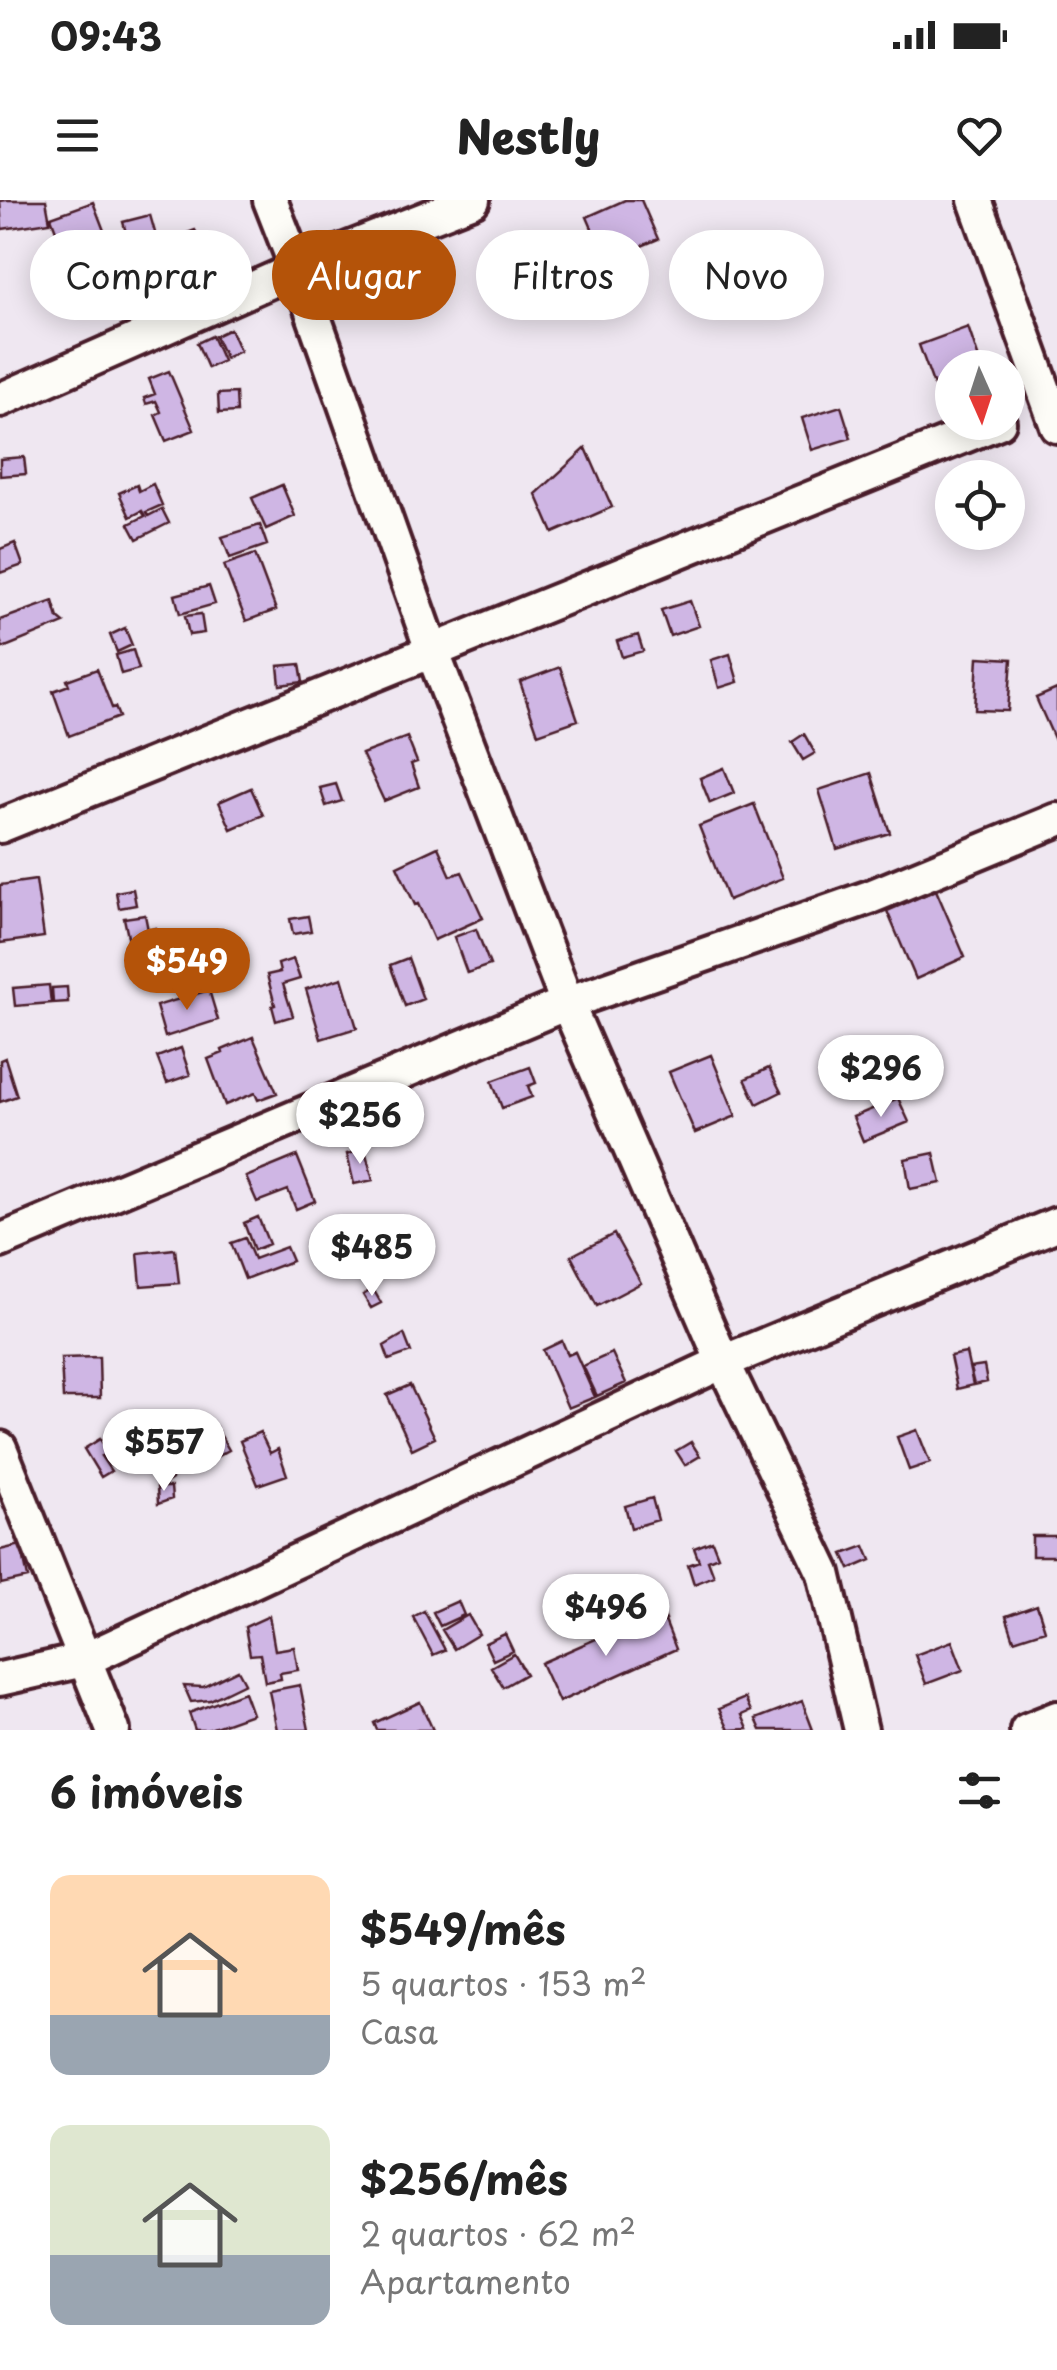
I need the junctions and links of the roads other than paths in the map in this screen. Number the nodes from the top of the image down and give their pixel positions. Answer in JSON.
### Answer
{"nodes":[{"id":1,"x":270,"y":200,"type":"edge"},
{"id":2,"x":473,"y":200,"type":"edge"},
{"id":3,"x":975,"y":200,"type":"edge"},
{"id":4,"x":282,"y":230,"type":"edge"},
{"id":5,"x":396,"y":230,"type":"edge"},
{"id":6,"x":272,"y":280,"type":"edge"},
{"id":7,"x":315,"y":320,"type":"edge"},
{"id":8,"x":0,"y":400,"type":"edge"},
{"id":9,"x":1052,"y":414,"type":"edge"},
{"id":10,"x":1025,"y":417,"type":"edge"},
{"id":11,"x":955,"y":440,"type":"edge"},
{"id":12,"x":433,"y":653,"type":"junction"},
{"id":13,"x":1057,"y":820,"type":"edge"},
{"id":14,"x":0,"y":826,"type":"edge"},
{"id":15,"x":568,"y":1002,"type":"junction"},
{"id":16,"x":1057,"y":1224,"type":"edge"},
{"id":17,"x":0,"y":1241,"type":"edge"},
{"id":18,"x":723,"y":1362,"type":"junction"},
{"id":19,"x":0,"y":1448,"type":"edge"},
{"id":20,"x":84,"y":1660,"type":"junction"},
{"id":21,"x":0,"y":1679,"type":"edge"},
{"id":22,"x":1057,"y":1718,"type":"edge"},
{"id":23,"x":113,"y":1730,"type":"edge"},
{"id":24,"x":861,"y":1730,"type":"edge"},
{"id":25,"x":1027,"y":1730,"type":"edge"}],
"edges":[{"from":1,"to":4,"type":"street"},
{"from":2,"to":5,"type":"street"},
{"from":3,"to":9,"type":"street"},
{"from":6,"to":8,"type":"street"},
{"from":7,"to":12,"type":"street"},
{"from":9,"to":10,"type":"street"},
{"from":11,"to":12,"type":"street"},
{"from":12,"to":14,"type":"street"},
{"from":12,"to":15,"type":"street"},
{"from":13,"to":15,"type":"street"},
{"from":15,"to":17,"type":"street"},
{"from":15,"to":18,"type":"street"},
{"from":16,"to":18,"type":"street"},
{"from":18,"to":20,"type":"street"},
{"from":18,"to":24,"type":"street"},
{"from":19,"to":20,"type":"street"},
{"from":20,"to":21,"type":"street"},
{"from":20,"to":23,"type":"street"},
{"from":22,"to":25,"type":"street"}]}
